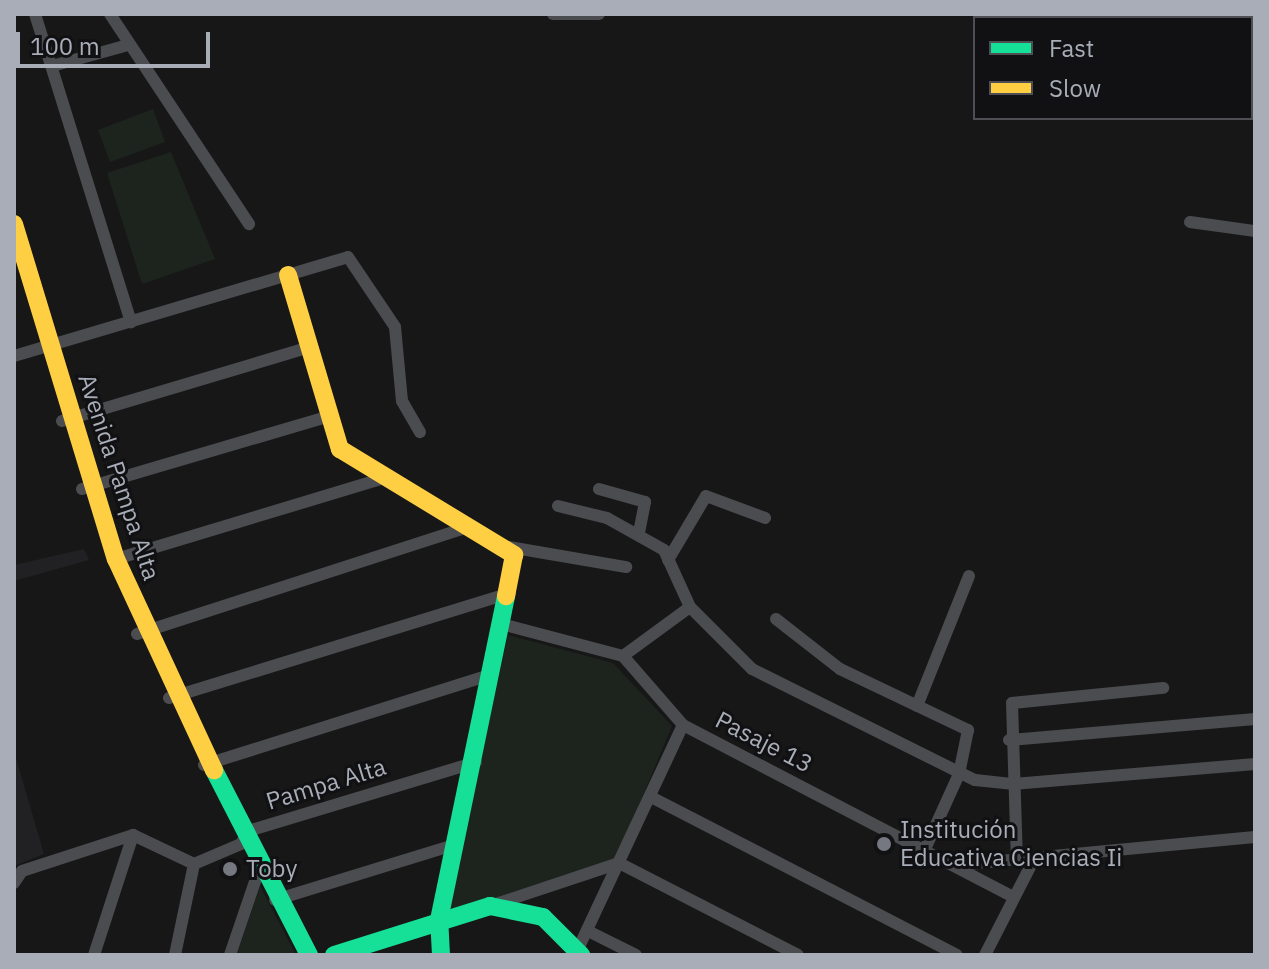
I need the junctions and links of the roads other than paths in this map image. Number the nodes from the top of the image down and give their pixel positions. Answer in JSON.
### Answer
{"nodes":[{"id":1,"x":35,"y":14,"type":"edge"},
{"id":2,"x":110,"y":14,"type":"edge"},
{"id":3,"x":553,"y":14,"type":"edge"},
{"id":4,"x":599,"y":14,"type":"edge"},
{"id":5,"x":568,"y":16,"type":"edge"},
{"id":6,"x":128,"y":45,"type":"junction"},
{"id":7,"x":52,"y":66,"type":"junction"},
{"id":8,"x":1190,"y":222,"type":"dead end"},
{"id":9,"x":14,"y":224,"type":"edge"},
{"id":10,"x":249,"y":224,"type":"dead end"},
{"id":11,"x":1255,"y":231,"type":"edge"},
{"id":12,"x":14,"y":261,"type":"edge"},
{"id":13,"x":288,"y":275,"type":"junction"},
{"id":14,"x":131,"y":322,"type":"junction"},
{"id":15,"x":45,"y":346,"type":"junction"},
{"id":16,"x":307,"y":348,"type":"junction"},
{"id":17,"x":14,"y":356,"type":"edge"},
{"id":18,"x":327,"y":417,"type":"junction"},
{"id":19,"x":67,"y":420,"type":"junction"},
{"id":20,"x":420,"y":432,"type":"dead end"},
{"id":21,"x":385,"y":478,"type":"junction"},
{"id":22,"x":87,"y":487,"type":"junction"},
{"id":23,"x":599,"y":489,"type":"dead end"},
{"id":24,"x":558,"y":506,"type":"dead end"},
{"id":25,"x":765,"y":518,"type":"dead end"},
{"id":26,"x":474,"y":525,"type":"junction"},
{"id":27,"x":639,"y":532,"type":"junction"},
{"id":28,"x":509,"y":547,"type":"junction"},
{"id":29,"x":116,"y":559,"type":"junction"},
{"id":30,"x":668,"y":560,"type":"junction"},
{"id":31,"x":626,"y":567,"type":"dead end"},
{"id":32,"x":969,"y":576,"type":"dead end"},
{"id":33,"x":510,"y":593,"type":"junction"},
{"id":34,"x":690,"y":607,"type":"junction"},
{"id":35,"x":776,"y":619,"type":"dead end"},
{"id":36,"x":505,"y":625,"type":"junction"},
{"id":37,"x":143,"y":632,"type":"junction"},
{"id":38,"x":623,"y":656,"type":"junction"},
{"id":39,"x":495,"y":673,"type":"junction"},
{"id":40,"x":1163,"y":688,"type":"dead end"},
{"id":41,"x":174,"y":696,"type":"junction"},
{"id":42,"x":917,"y":706,"type":"junction"},
{"id":43,"x":1255,"y":719,"type":"edge"},
{"id":44,"x":683,"y":725,"type":"junction"},
{"id":45,"x":1009,"y":740,"type":"junction"},
{"id":46,"x":476,"y":762,"type":"junction"},
{"id":47,"x":208,"y":764,"type":"junction"},
{"id":48,"x":1255,"y":764,"type":"edge"},
{"id":49,"x":959,"y":774,"type":"junction"},
{"id":50,"x":1012,"y":784,"type":"junction"},
{"id":51,"x":651,"y":797,"type":"junction"},
{"id":52,"x":133,"y":835,"type":"junction"},
{"id":53,"x":1255,"y":837,"type":"edge"},
{"id":54,"x":244,"y":838,"type":"junction"},
{"id":55,"x":457,"y":844,"type":"junction"},
{"id":56,"x":925,"y":849,"type":"junction"},
{"id":57,"x":1033,"y":861,"type":"junction"},
{"id":58,"x":1017,"y":862,"type":"junction"},
{"id":59,"x":619,"y":863,"type":"junction"},
{"id":60,"x":194,"y":864,"type":"junction"},
{"id":61,"x":955,"y":866,"type":"junction"},
{"id":62,"x":260,"y":867,"type":"junction"},
{"id":63,"x":14,"y":883,"type":"edge"},
{"id":64,"x":1014,"y":897,"type":"junction"},
{"id":65,"x":275,"y":900,"type":"junction"},
{"id":66,"x":490,"y":906,"type":"junction"},
{"id":67,"x":439,"y":920,"type":"junction"},
{"id":68,"x":592,"y":933,"type":"junction"},
{"id":69,"x":580,"y":952,"type":"edge"},
{"id":70,"x":306,"y":954,"type":"edge"},
{"id":71,"x":94,"y":955,"type":"edge"},
{"id":72,"x":175,"y":955,"type":"edge"},
{"id":73,"x":230,"y":955,"type":"edge"},
{"id":74,"x":334,"y":955,"type":"edge"},
{"id":75,"x":441,"y":955,"type":"edge"},
{"id":76,"x":636,"y":955,"type":"edge"},
{"id":77,"x":798,"y":955,"type":"edge"},
{"id":78,"x":957,"y":955,"type":"edge"},
{"id":79,"x":985,"y":955,"type":"edge"}],
"edges":[{"from":1,"to":7,"type":"street"},
{"from":2,"to":6,"type":"street"},
{"from":3,"to":5,"type":"street"},
{"from":4,"to":5,"type":"street"},
{"from":6,"to":7,"type":"street"},
{"from":6,"to":10,"type":"street"},
{"from":7,"to":14,"type":"street"},
{"from":8,"to":11,"type":"street"},
{"from":9,"to":15,"type":"street","name":"Avenida Pampa Alta"},
{"from":12,"to":15,"type":"street","name":"Avenida Pampa Alta"},
{"from":13,"to":14,"type":"street"},
{"from":13,"to":16,"type":"street"},
{"from":13,"to":20,"type":"street"},
{"from":14,"to":15,"type":"street"},
{"from":15,"to":17,"type":"street"},
{"from":15,"to":19,"type":"street","name":"Avenida Pampa Alta"},
{"from":16,"to":18,"type":"street"},
{"from":16,"to":19,"type":"street"},
{"from":18,"to":21,"type":"street"},
{"from":18,"to":22,"type":"street"},
{"from":19,"to":22,"type":"street","name":"Avenida Pampa Alta"},
{"from":21,"to":26,"type":"street"},
{"from":21,"to":29,"type":"street"},
{"from":22,"to":29,"type":"street","name":"Avenida Pampa Alta"},
{"from":22,"to":37,"type":"street","name":"Avenida Pampa Alta"},
{"from":23,"to":27,"type":"street"},
{"from":24,"to":27,"type":"street"},
{"from":25,"to":30,"type":"street"},
{"from":26,"to":28,"type":"street"},
{"from":26,"to":37,"type":"street"},
{"from":27,"to":30,"type":"street"},
{"from":28,"to":31,"type":"street"},
{"from":28,"to":33,"type":"street"},
{"from":29,"to":37,"type":"street","name":"Avenida Pampa Alta"},
{"from":30,"to":34,"type":"street"},
{"from":32,"to":42,"type":"street"},
{"from":33,"to":36,"type":"street"},
{"from":33,"to":41,"type":"street"},
{"from":34,"to":38,"type":"street"},
{"from":34,"to":49,"type":"street"},
{"from":35,"to":42,"type":"street"},
{"from":36,"to":38,"type":"street"},
{"from":36,"to":39,"type":"street"},
{"from":37,"to":41,"type":"street","name":"Avenida Pampa Alta"},
{"from":38,"to":44,"type":"street","name":"Pasaje 13"},
{"from":39,"to":46,"type":"street"},
{"from":39,"to":47,"type":"street"},
{"from":40,"to":45,"type":"street"},
{"from":41,"to":47,"type":"street","name":"Avenida Pampa Alta"},
{"from":42,"to":49,"type":"street"},
{"from":43,"to":45,"type":"street"},
{"from":44,"to":51,"type":"street"},
{"from":44,"to":56,"type":"street","name":"Pasaje 13"},
{"from":45,"to":50,"type":"street"},
{"from":46,"to":54,"type":"street","name":"Pampa Alta"},
{"from":46,"to":55,"type":"street"},
{"from":47,"to":54,"type":"street","name":"Avenida Pampa Alta"},
{"from":48,"to":50,"type":"street"},
{"from":49,"to":50,"type":"street"},
{"from":49,"to":56,"type":"street"},
{"from":50,"to":58,"type":"street"},
{"from":51,"to":59,"type":"street"},
{"from":51,"to":78,"type":"street"},
{"from":52,"to":60,"type":"street"},
{"from":52,"to":63,"type":"street"},
{"from":52,"to":71,"type":"street"},
{"from":53,"to":57,"type":"street"},
{"from":54,"to":60,"type":"street","name":"Pampa Alta"},
{"from":54,"to":62,"type":"street","name":"Avenida Pampa Alta"},
{"from":55,"to":65,"type":"street"},
{"from":55,"to":67,"type":"street"},
{"from":56,"to":61,"type":"street","name":"Pasaje 13"},
{"from":57,"to":58,"type":"street"},
{"from":57,"to":64,"type":"street"},
{"from":58,"to":61,"type":"street"},
{"from":59,"to":66,"type":"street"},
{"from":59,"to":68,"type":"street"},
{"from":59,"to":77,"type":"street"},
{"from":60,"to":72,"type":"street"},
{"from":61,"to":64,"type":"street","name":"Pasaje 13"},
{"from":62,"to":65,"type":"street","name":"Avenida Pampa Alta"},
{"from":62,"to":73,"type":"street"},
{"from":64,"to":79,"type":"street"},
{"from":65,"to":70,"type":"street","name":"Avenida Pampa Alta"},
{"from":66,"to":67,"type":"street"},
{"from":66,"to":69,"type":"street"},
{"from":67,"to":74,"type":"street"},
{"from":67,"to":75,"type":"street"},
{"from":68,"to":69,"type":"street"},
{"from":68,"to":76,"type":"street"}]}
